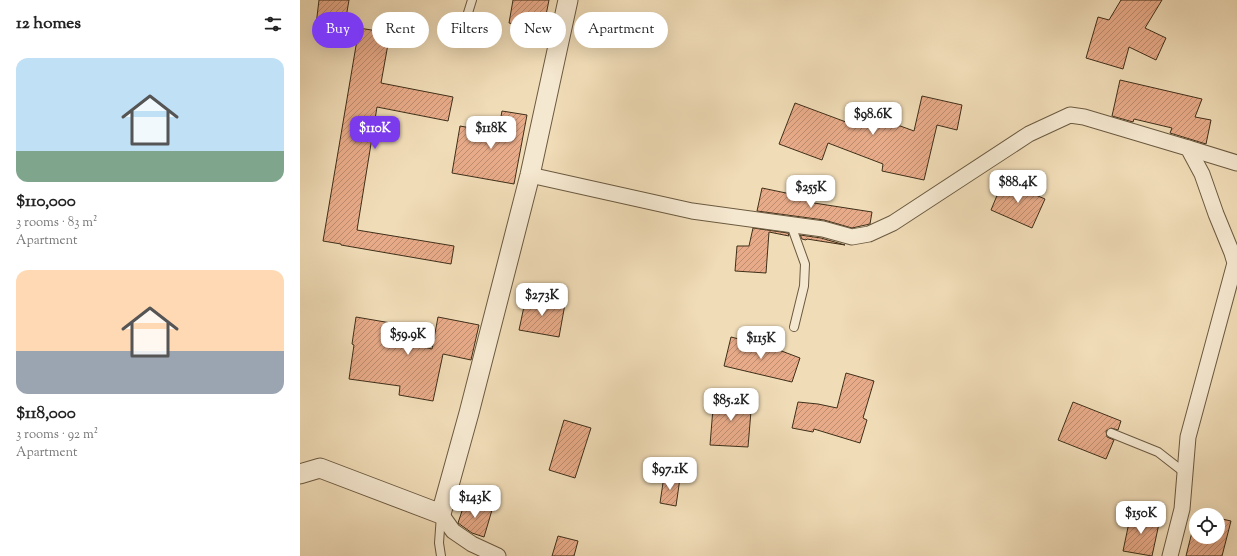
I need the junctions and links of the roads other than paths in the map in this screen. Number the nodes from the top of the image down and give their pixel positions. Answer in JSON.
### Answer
{"nodes":[{"id":1,"x":472,"y":0,"type":"edge"},
{"id":2,"x":568,"y":0,"type":"edge"},
{"id":3,"x":468,"y":12,"type":"edge"},
{"id":4,"x":1188,"y":148,"type":"junction"},
{"id":5,"x":1237,"y":163,"type":"edge"},
{"id":6,"x":530,"y":175,"type":"junction"},
{"id":7,"x":791,"y":225,"type":"junction"},
{"id":8,"x":794,"y":327,"type":"dead end"},
{"id":9,"x":1112,"y":433,"type":"dead end"},
{"id":10,"x":1185,"y":473,"type":"junction"},
{"id":11,"x":300,"y":474,"type":"edge"},
{"id":12,"x":441,"y":514,"type":"junction"},
{"id":13,"x":441,"y":556,"type":"edge"},
{"id":14,"x":498,"y":556,"type":"edge"},
{"id":15,"x":1170,"y":556,"type":"edge"}],
"edges":[{"from":1,"to":3,"type":"lane"},
{"from":2,"to":6,"type":"street"},
{"from":4,"to":5,"type":"street"},
{"from":4,"to":7,"type":"street"},
{"from":4,"to":10,"type":"street"},
{"from":6,"to":7,"type":"street"},
{"from":6,"to":12,"type":"street"},
{"from":7,"to":8,"type":"lane"},
{"from":9,"to":10,"type":"lane"},
{"from":10,"to":15,"type":"street"},
{"from":11,"to":12,"type":"street"},
{"from":12,"to":13,"type":"lane"},
{"from":12,"to":14,"type":"street"}]}
